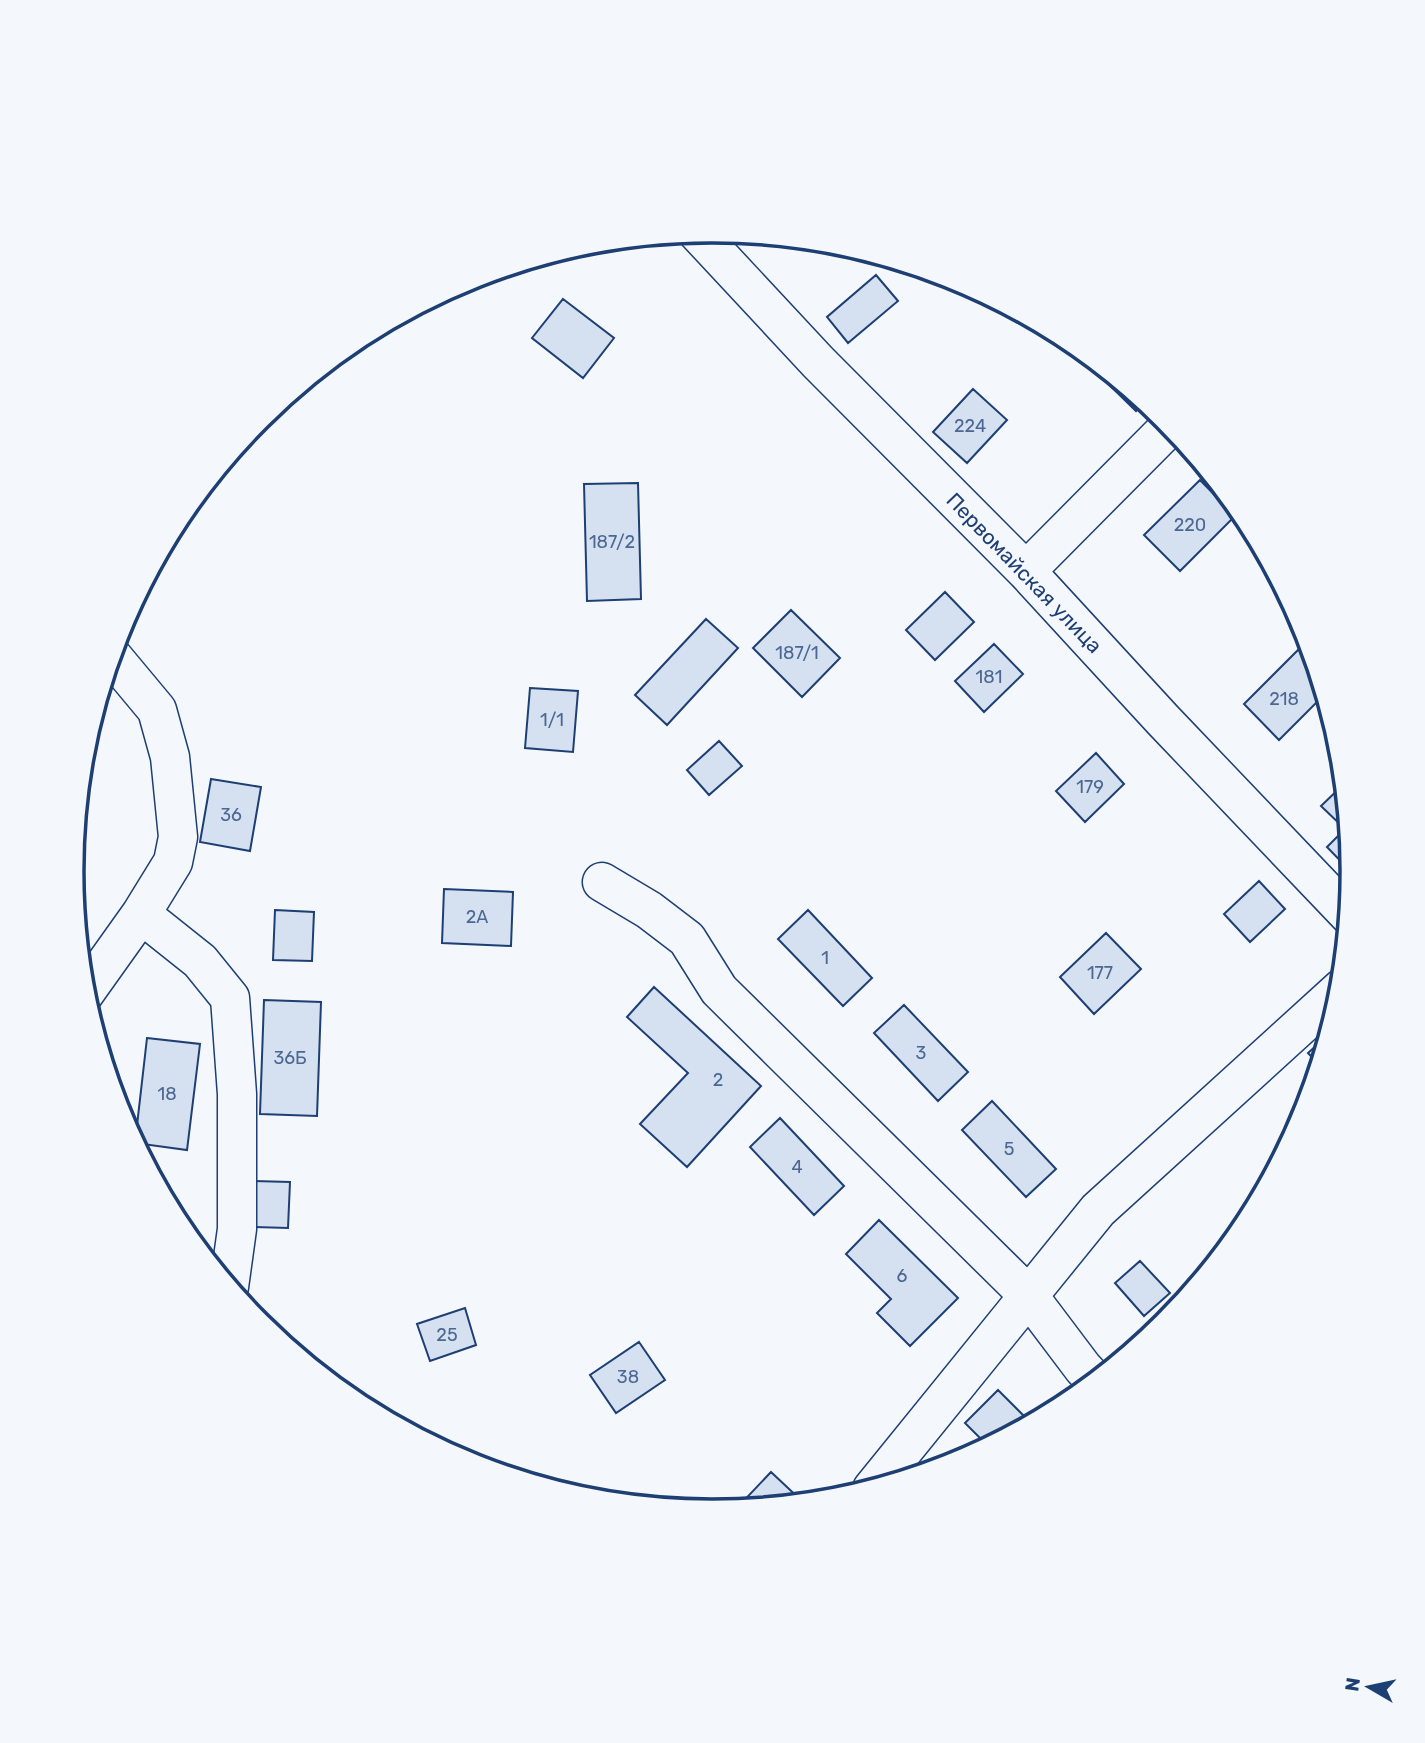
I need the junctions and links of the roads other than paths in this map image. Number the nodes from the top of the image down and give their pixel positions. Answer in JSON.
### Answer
{"nodes":[{"id":1,"x":708,"y":243,"type":"edge"},
{"id":2,"x":1163,"y":433,"type":"edge"},
{"id":3,"x":1026,"y":571,"type":"junction"},
{"id":4,"x":119,"y":664,"type":"edge"},
{"id":5,"x":602,"y":882,"type":"dead end"},
{"id":6,"x":1340,"y":903,"type":"edge"},
{"id":7,"x":141,"y":914,"type":"junction"},
{"id":8,"x":94,"y":980,"type":"edge"},
{"id":9,"x":1327,"y":1001,"type":"edge"},
{"id":10,"x":231,"y":1275,"type":"edge"},
{"id":11,"x":1028,"y":1295,"type":"junction"},
{"id":12,"x":1089,"y":1374,"type":"edge"},
{"id":13,"x":882,"y":1477,"type":"edge"}],
"edges":[{"from":1,"to":3,"type":"street","name":"Первомайская улица"},
{"from":2,"to":3,"type":"street"},
{"from":3,"to":6,"type":"street","name":"Первомайская улица"},
{"from":4,"to":7,"type":"street"},
{"from":5,"to":11,"type":"street"},
{"from":7,"to":8,"type":"street"},
{"from":7,"to":10,"type":"street"},
{"from":9,"to":11,"type":"street"},
{"from":11,"to":12,"type":"street"},
{"from":11,"to":13,"type":"street"}]}
